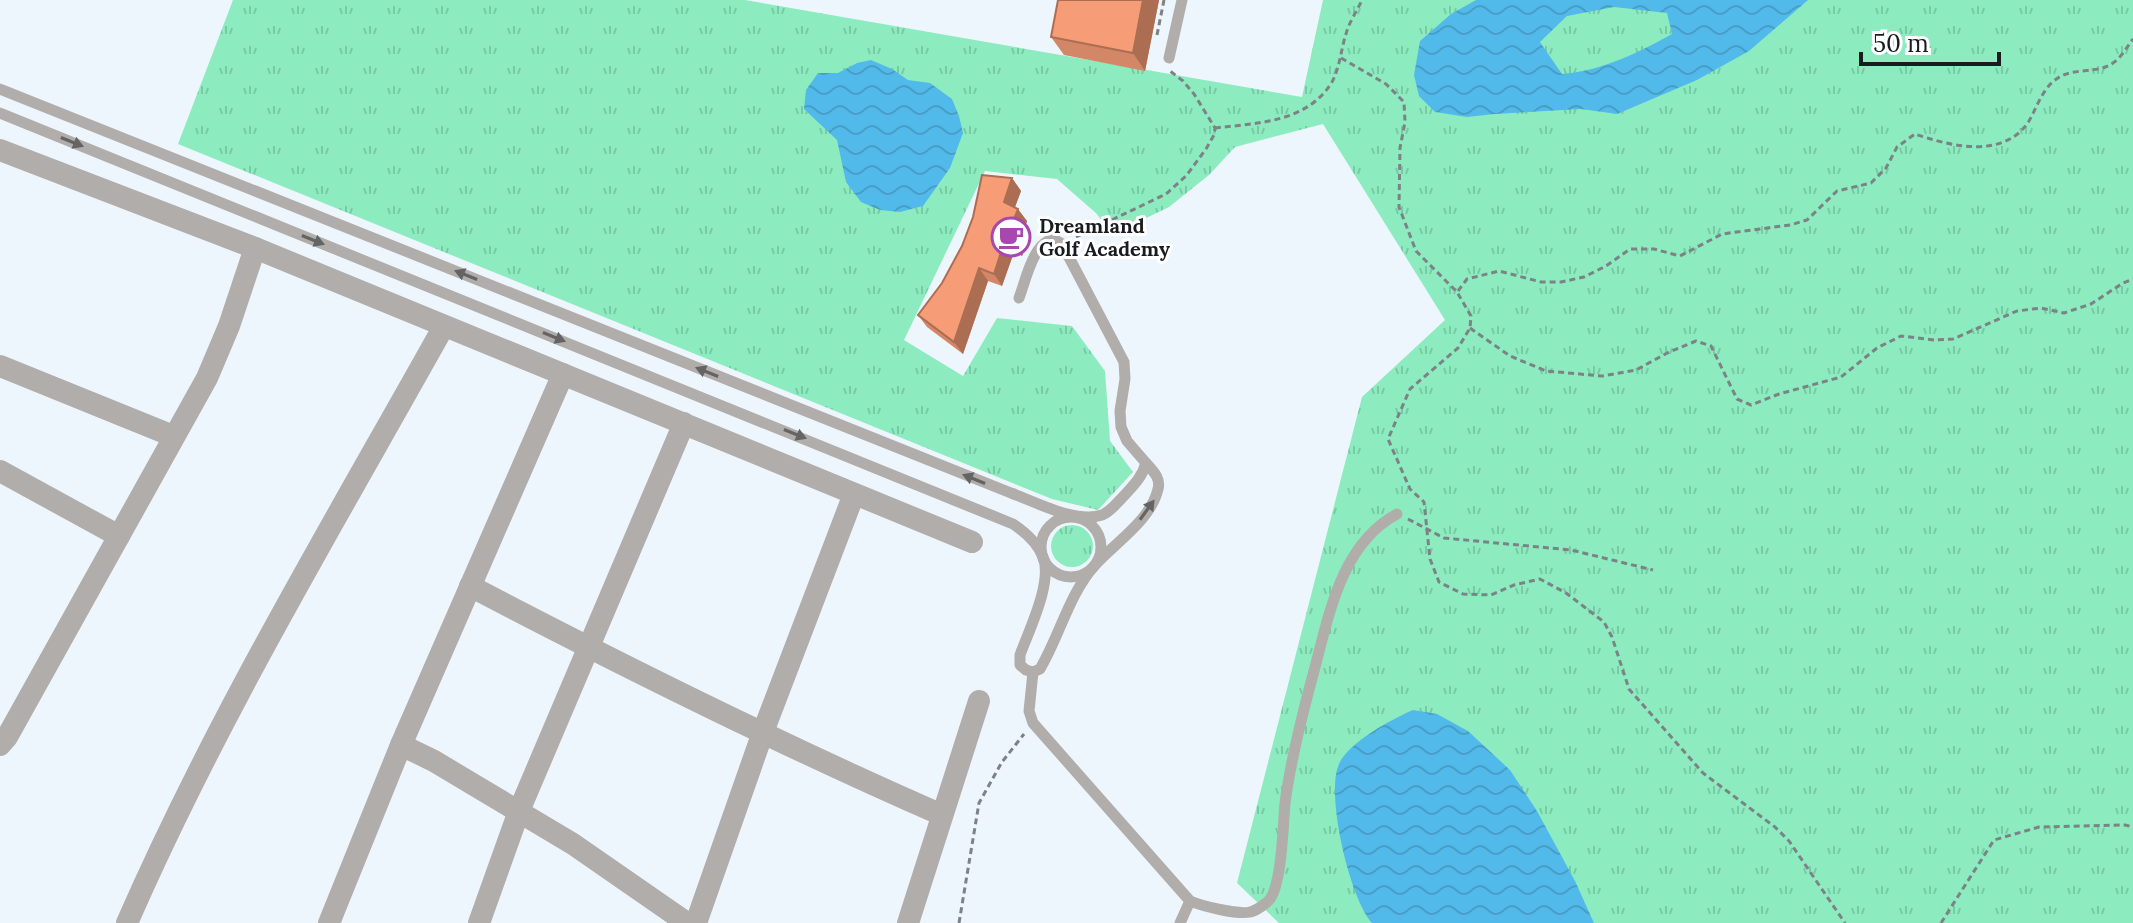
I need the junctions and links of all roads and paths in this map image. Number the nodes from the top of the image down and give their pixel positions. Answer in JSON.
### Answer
{"nodes":[{"id":1,"x":1164,"y":0,"type":"edge"},
{"id":2,"x":1182,"y":0,"type":"edge"},
{"id":3,"x":1362,"y":0,"type":"edge"},
{"id":4,"x":2133,"y":39,"type":"edge"},
{"id":5,"x":1155,"y":45,"type":"dead end"},
{"id":6,"x":1169,"y":58,"type":"dead end"},
{"id":7,"x":1341,"y":58,"type":"junction"},
{"id":8,"x":1170,"y":71,"type":"dead end"},
{"id":9,"x":0,"y":89,"type":"edge"},
{"id":10,"x":0,"y":113,"type":"edge"},
{"id":11,"x":1215,"y":128,"type":"junction"},
{"id":12,"x":0,"y":150,"type":"edge"},
{"id":13,"x":1062,"y":244,"type":"junction"},
{"id":14,"x":255,"y":248,"type":"junction"},
{"id":15,"x":2133,"y":279,"type":"edge"},
{"id":16,"x":1457,"y":292,"type":"junction"},
{"id":17,"x":1019,"y":298,"type":"dead end"},
{"id":18,"x":444,"y":326,"type":"junction"},
{"id":19,"x":1470,"y":328,"type":"junction"},
{"id":20,"x":0,"y":366,"type":"edge"},
{"id":21,"x":563,"y":374,"type":"junction"},
{"id":22,"x":684,"y":423,"type":"junction"},
{"id":23,"x":173,"y":436,"type":"junction"},
{"id":24,"x":1146,"y":463,"type":"junction"},
{"id":25,"x":0,"y":471,"type":"edge"},
{"id":26,"x":854,"y":494,"type":"junction"},
{"id":27,"x":1397,"y":514,"type":"joint"},
{"id":28,"x":1081,"y":518,"type":"junction"},
{"id":29,"x":1426,"y":529,"type":"junction"},
{"id":30,"x":119,"y":536,"type":"junction"},
{"id":31,"x":972,"y":542,"type":"dead end"},
{"id":32,"x":1043,"y":557,"type":"junction"},
{"id":33,"x":1094,"y":567,"type":"junction"},
{"id":34,"x":1653,"y":570,"type":"dead end"},
{"id":35,"x":470,"y":586,"type":"junction"},
{"id":36,"x":587,"y":648,"type":"junction"},
{"id":37,"x":1033,"y":672,"type":"junction"},
{"id":38,"x":979,"y":701,"type":"dead end"},
{"id":39,"x":1033,"y":723,"type":"junction"},
{"id":40,"x":763,"y":732,"type":"junction"},
{"id":41,"x":0,"y":745,"type":"edge"},
{"id":42,"x":401,"y":745,"type":"junction"},
{"id":43,"x":519,"y":811,"type":"junction"},
{"id":44,"x":942,"y":815,"type":"junction"},
{"id":45,"x":2133,"y":827,"type":"edge"},
{"id":46,"x":1190,"y":901,"type":"junction"},
{"id":47,"x":127,"y":923,"type":"edge"},
{"id":48,"x":329,"y":923,"type":"edge"},
{"id":49,"x":479,"y":923,"type":"edge"},
{"id":50,"x":687,"y":923,"type":"edge"},
{"id":51,"x":696,"y":923,"type":"edge"},
{"id":52,"x":908,"y":923,"type":"edge"},
{"id":53,"x":959,"y":923,"type":"edge"},
{"id":54,"x":1180,"y":923,"type":"edge"},
{"id":55,"x":1845,"y":923,"type":"edge"},
{"id":56,"x":1941,"y":923,"type":"edge"}],
"edges":[{"from":1,"to":5,"type":"path"},
{"from":2,"to":6,"type":"lane"},
{"from":3,"to":7,"type":"path"},
{"from":4,"to":16,"type":"path"},
{"from":7,"to":11,"type":"path"},
{"from":7,"to":16,"type":"path"},
{"from":8,"to":11,"type":"path"},
{"from":28,"to":9,"type":"lane","one_way":true},
{"from":10,"to":32,"type":"lane","one_way":true},
{"from":11,"to":13,"type":"path"},
{"from":12,"to":14,"type":"street"},
{"from":13,"to":17,"type":"lane"},
{"from":13,"to":24,"type":"lane"},
{"from":14,"to":18,"type":"street"},
{"from":14,"to":23,"type":"street"},
{"from":15,"to":19,"type":"path"},
{"from":16,"to":19,"type":"path"},
{"from":18,"to":21,"type":"street"},
{"from":18,"to":47,"type":"street"},
{"from":19,"to":29,"type":"path"},
{"from":20,"to":23,"type":"street"},
{"from":21,"to":22,"type":"street"},
{"from":21,"to":35,"type":"street"},
{"from":22,"to":26,"type":"street"},
{"from":22,"to":36,"type":"street"},
{"from":23,"to":30,"type":"street"},
{"from":24,"to":28,"type":"lane"},
{"from":33,"to":24,"type":"lane","one_way":true},
{"from":25,"to":30,"type":"street"},
{"from":26,"to":31,"type":"street"},
{"from":26,"to":40,"type":"street"},
{"from":27,"to":29,"type":"path"},
{"from":27,"to":46,"type":"lane"},
{"from":28,"to":32,"type":"lane"},
{"from":28,"to":33,"type":"lane"},
{"from":29,"to":34,"type":"path"},
{"from":29,"to":55,"type":"path"},
{"from":30,"to":41,"type":"street"},
{"from":32,"to":33,"type":"lane"},
{"from":32,"to":37,"type":"lane"},
{"from":33,"to":37,"type":"lane"},
{"from":35,"to":36,"type":"street"},
{"from":35,"to":42,"type":"street"},
{"from":36,"to":40,"type":"street"},
{"from":36,"to":43,"type":"street"},
{"from":37,"to":39,"type":"lane"},
{"from":38,"to":44,"type":"street"},
{"from":39,"to":46,"type":"lane"},
{"from":39,"to":53,"type":"path"},
{"from":40,"to":44,"type":"street"},
{"from":40,"to":51,"type":"street"},
{"from":42,"to":43,"type":"street"},
{"from":42,"to":48,"type":"street"},
{"from":43,"to":49,"type":"street"},
{"from":43,"to":50,"type":"street"},
{"from":44,"to":52,"type":"street"},
{"from":45,"to":56,"type":"path"},
{"from":46,"to":54,"type":"lane"}]}
